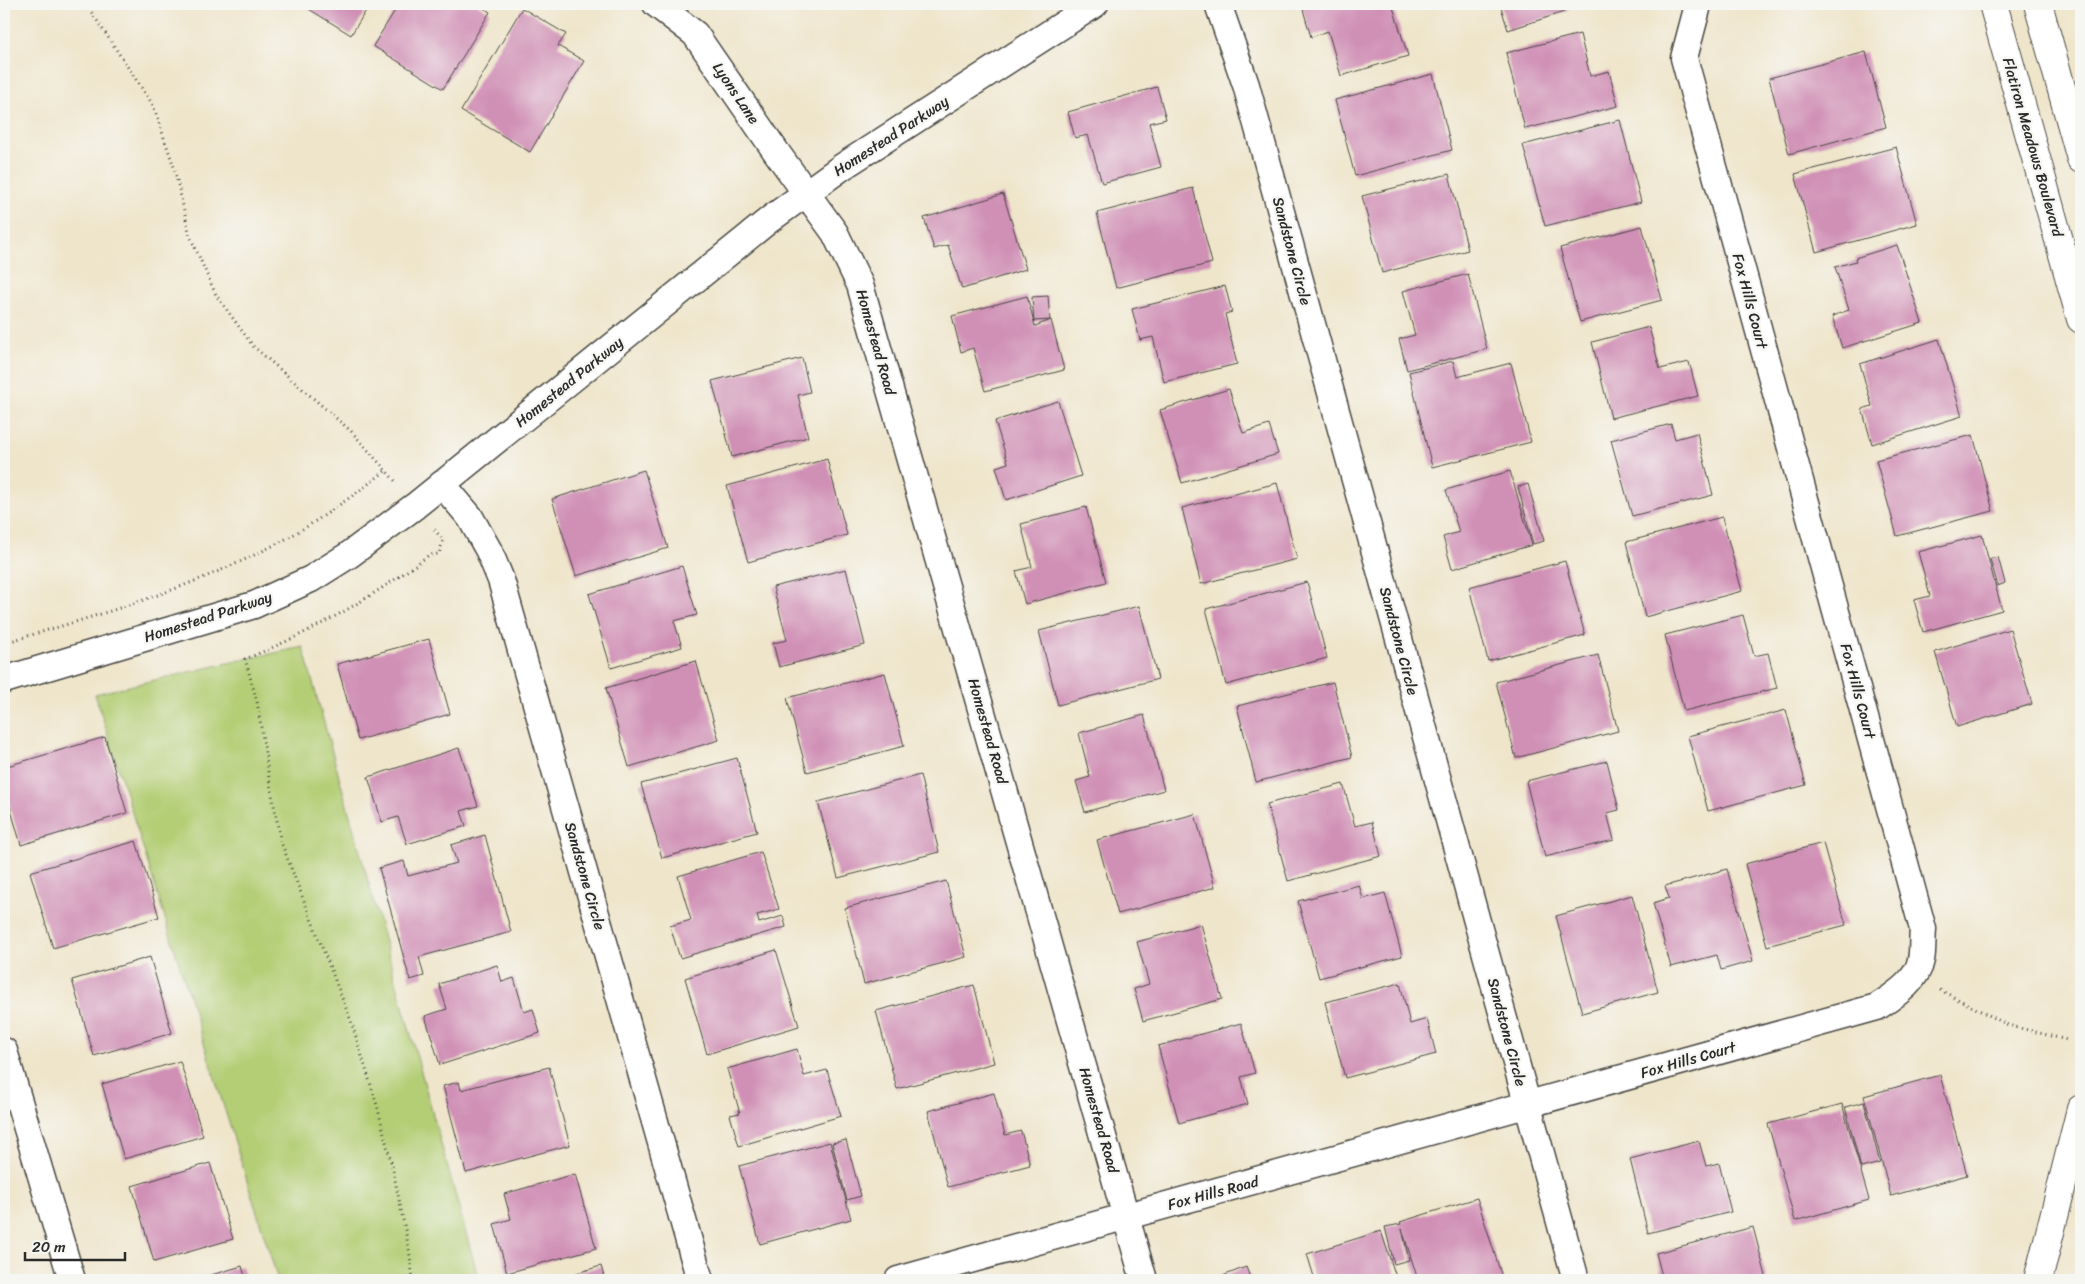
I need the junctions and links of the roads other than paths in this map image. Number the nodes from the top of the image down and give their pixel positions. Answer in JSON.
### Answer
{"nodes":[{"id":1,"x":656,"y":4,"type":"edge"},
{"id":2,"x":1095,"y":4,"type":"edge"},
{"id":3,"x":1218,"y":4,"type":"edge"},
{"id":4,"x":1993,"y":4,"type":"edge"},
{"id":5,"x":2038,"y":4,"type":"edge"},
{"id":6,"x":1697,"y":9,"type":"dead end"},
{"id":7,"x":2081,"y":159,"type":"edge"},
{"id":8,"x":806,"y":193,"type":"junction"},
{"id":9,"x":2081,"y":319,"type":"edge"},
{"id":10,"x":442,"y":484,"type":"junction"},
{"id":11,"x":4,"y":680,"type":"edge"},
{"id":12,"x":4,"y":1050,"type":"edge"},
{"id":13,"x":1528,"y":1105,"type":"junction"},
{"id":14,"x":2081,"y":1108,"type":"edge"},
{"id":15,"x":1127,"y":1216,"type":"junction"},
{"id":16,"x":72,"y":1280,"type":"edge"},
{"id":17,"x":700,"y":1280,"type":"edge"},
{"id":18,"x":898,"y":1280,"type":"edge"},
{"id":19,"x":1144,"y":1280,"type":"edge"},
{"id":20,"x":1576,"y":1280,"type":"edge"},
{"id":21,"x":2038,"y":1280,"type":"edge"}],
"edges":[{"from":1,"to":8,"type":"street","name":"Lyons Lane"},
{"from":2,"to":8,"type":"street","name":"Homestead Parkway"},
{"from":3,"to":13,"type":"street","name":"Sandstone Circle"},
{"from":4,"to":9,"type":"street","name":"Flatiron Meadows Boulevard"},
{"from":5,"to":7,"type":"street"},
{"from":6,"to":13,"type":"street","name":"Fox Hills Court"},
{"from":8,"to":10,"type":"street","name":"Homestead Parkway"},
{"from":8,"to":15,"type":"street","name":"Homestead Road"},
{"from":10,"to":11,"type":"street","name":"Homestead Parkway"},
{"from":10,"to":17,"type":"street","name":"Sandstone Circle"},
{"from":12,"to":16,"type":"street"},
{"from":13,"to":15,"type":"street","name":"Fox Hills Road"},
{"from":13,"to":20,"type":"street","name":"Sandstone Circle"},
{"from":14,"to":21,"type":"street"},
{"from":15,"to":18,"type":"street","name":"Fox Hills Road"},
{"from":15,"to":19,"type":"street","name":"Homestead Road"}]}
